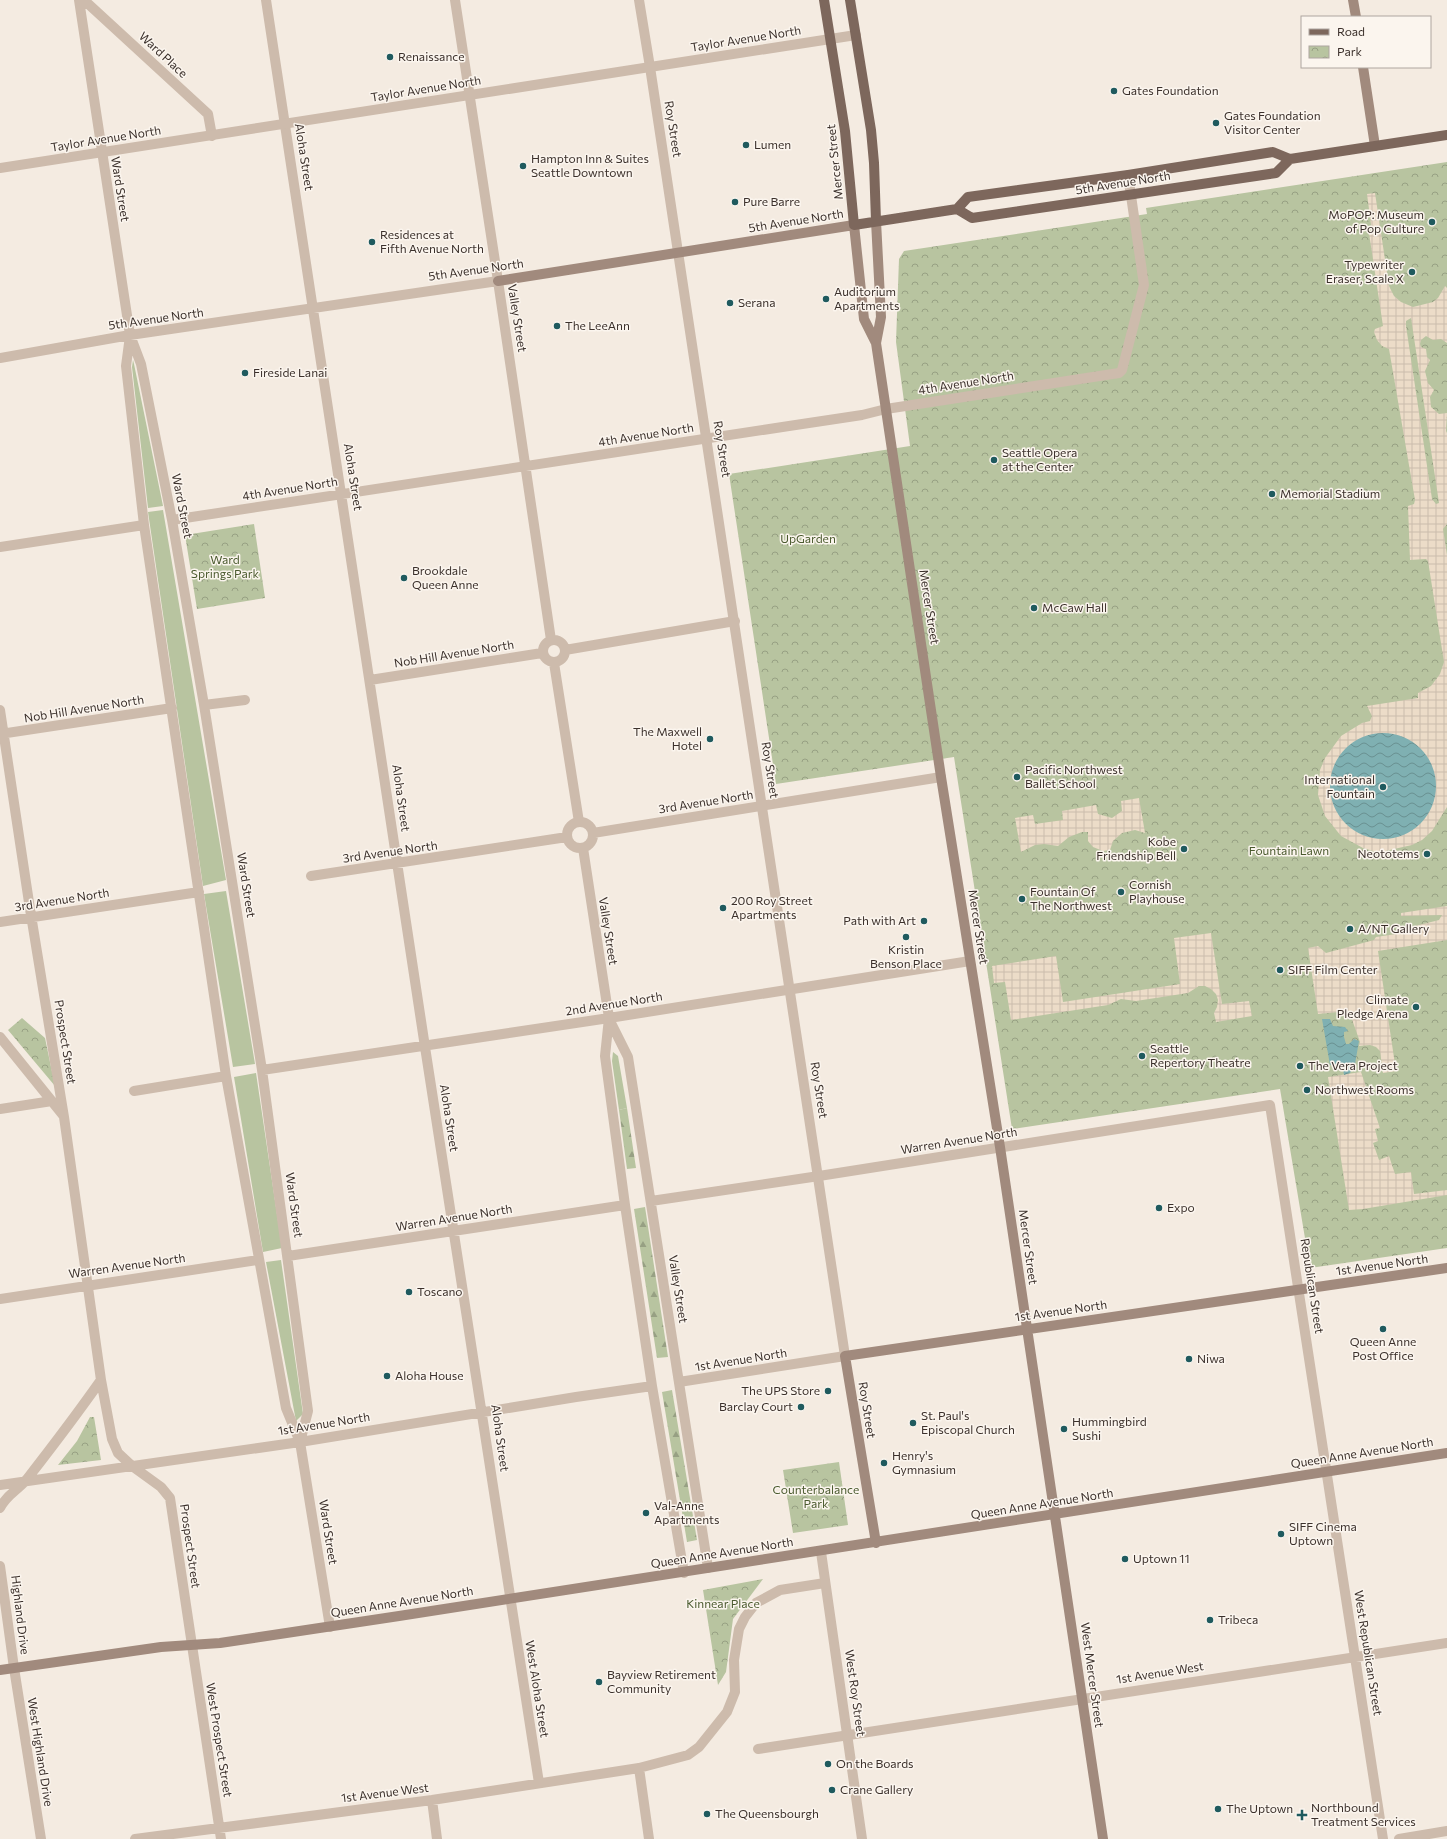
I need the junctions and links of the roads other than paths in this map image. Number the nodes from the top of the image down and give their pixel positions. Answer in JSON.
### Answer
{"nodes":[{"id":1,"x":79,"y":0,"type":"edge"},
{"id":2,"x":84,"y":0,"type":"edge"},
{"id":3,"x":266,"y":0,"type":"edge"},
{"id":4,"x":455,"y":0,"type":"edge"},
{"id":5,"x":639,"y":0,"type":"edge"},
{"id":6,"x":824,"y":0,"type":"edge"},
{"id":7,"x":850,"y":0,"type":"edge"},
{"id":8,"x":1353,"y":0,"type":"edge"},
{"id":9,"x":1356,"y":16,"type":"edge"},
{"id":10,"x":856,"y":35,"type":"junction"},
{"id":11,"x":831,"y":39,"type":"junction"},
{"id":12,"x":650,"y":66,"type":"junction"},
{"id":13,"x":1363,"y":68,"type":"edge"},
{"id":14,"x":470,"y":95,"type":"junction"},
{"id":15,"x":286,"y":124,"type":"junction"},
{"id":16,"x":1447,"y":135,"type":"edge"},
{"id":17,"x":212,"y":136,"type":"junction"},
{"id":18,"x":1375,"y":146,"type":"junction"},
{"id":19,"x":101,"y":154,"type":"junction"},
{"id":20,"x":1290,"y":159,"type":"junction"},
{"id":21,"x":0,"y":168,"type":"edge"},
{"id":22,"x":1128,"y":175,"type":"junction"},
{"id":23,"x":1130,"y":195,"type":"junction"},
{"id":24,"x":957,"y":209,"type":"junction"},
{"id":25,"x":876,"y":221,"type":"junction"},
{"id":26,"x":854,"y":225,"type":"junction"},
{"id":27,"x":679,"y":252,"type":"junction"},
{"id":28,"x":498,"y":280,"type":"junction"},
{"id":29,"x":314,"y":308,"type":"junction"},
{"id":30,"x":130,"y":335,"type":"junction"},
{"id":31,"x":876,"y":343,"type":"junction"},
{"id":32,"x":0,"y":358,"type":"edge"},
{"id":33,"x":886,"y":409,"type":"junction"},
{"id":34,"x":707,"y":438,"type":"junction"},
{"id":35,"x":525,"y":466,"type":"junction"},
{"id":36,"x":342,"y":494,"type":"junction"},
{"id":37,"x":172,"y":520,"type":"junction"},
{"id":38,"x":144,"y":526,"type":"junction"},
{"id":39,"x":0,"y":547,"type":"edge"},
{"id":40,"x":735,"y":621,"type":"junction"},
{"id":41,"x":551,"y":640,"type":"junction"},
{"id":42,"x":565,"y":650,"type":"junction"},
{"id":43,"x":542,"y":652,"type":"junction"},
{"id":44,"x":554,"y":663,"type":"junction"},
{"id":45,"x":370,"y":680,"type":"junction"},
{"id":46,"x":245,"y":700,"type":"dead end"},
{"id":47,"x":204,"y":705,"type":"junction"},
{"id":48,"x":172,"y":708,"type":"junction"},
{"id":49,"x":0,"y":710,"type":"edge"},
{"id":50,"x":2,"y":734,"type":"edge"},
{"id":51,"x":941,"y":777,"type":"junction"},
{"id":52,"x":763,"y":806,"type":"junction"},
{"id":53,"x":579,"y":822,"type":"junction"},
{"id":54,"x":593,"y":833,"type":"junction"},
{"id":55,"x":567,"y":837,"type":"junction"},
{"id":56,"x":583,"y":848,"type":"junction"},
{"id":57,"x":398,"y":864,"type":"junction"},
{"id":58,"x":311,"y":876,"type":"dead end"},
{"id":59,"x":199,"y":892,"type":"junction"},
{"id":60,"x":31,"y":917,"type":"junction"},
{"id":61,"x":0,"y":922,"type":"edge"},
{"id":62,"x":970,"y":961,"type":"junction"},
{"id":63,"x":790,"y":990,"type":"junction"},
{"id":64,"x":609,"y":1018,"type":"junction"},
{"id":65,"x":0,"y":1037,"type":"edge"},
{"id":66,"x":425,"y":1047,"type":"junction"},
{"id":67,"x":262,"y":1070,"type":"junction"},
{"id":68,"x":226,"y":1076,"type":"junction"},
{"id":69,"x":134,"y":1091,"type":"dead end"},
{"id":70,"x":52,"y":1101,"type":"junction"},
{"id":71,"x":1270,"y":1105,"type":"joint"},
{"id":72,"x":0,"y":1109,"type":"edge"},
{"id":73,"x":64,"y":1117,"type":"junction"},
{"id":74,"x":1000,"y":1147,"type":"junction"},
{"id":75,"x":819,"y":1176,"type":"junction"},
{"id":76,"x":651,"y":1201,"type":"junction"},
{"id":77,"x":625,"y":1205,"type":"junction"},
{"id":78,"x":454,"y":1232,"type":"junction"},
{"id":79,"x":288,"y":1256,"type":"junction"},
{"id":80,"x":258,"y":1260,"type":"junction"},
{"id":81,"x":1447,"y":1268,"type":"edge"},
{"id":82,"x":88,"y":1284,"type":"junction"},
{"id":83,"x":1299,"y":1290,"type":"junction"},
{"id":84,"x":0,"y":1299,"type":"edge"},
{"id":85,"x":1027,"y":1329,"type":"junction"},
{"id":86,"x":845,"y":1356,"type":"junction"},
{"id":87,"x":101,"y":1380,"type":"junction"},
{"id":88,"x":679,"y":1382,"type":"junction"},
{"id":89,"x":652,"y":1386,"type":"junction"},
{"id":90,"x":483,"y":1412,"type":"junction"},
{"id":91,"x":300,"y":1442,"type":"junction"},
{"id":92,"x":1447,"y":1453,"type":"edge"},
{"id":93,"x":132,"y":1466,"type":"junction"},
{"id":94,"x":1328,"y":1471,"type":"junction"},
{"id":95,"x":25,"y":1481,"type":"junction"},
{"id":96,"x":0,"y":1485,"type":"edge"},
{"id":97,"x":0,"y":1508,"type":"edge"},
{"id":98,"x":1055,"y":1515,"type":"junction"},
{"id":99,"x":876,"y":1543,"type":"junction"},
{"id":100,"x":821,"y":1552,"type":"junction"},
{"id":101,"x":0,"y":1566,"type":"edge"},
{"id":102,"x":708,"y":1568,"type":"junction"},
{"id":103,"x":684,"y":1573,"type":"junction"},
{"id":104,"x":825,"y":1583,"type":"junction"},
{"id":105,"x":510,"y":1599,"type":"junction"},
{"id":106,"x":330,"y":1626,"type":"junction"},
{"id":107,"x":1447,"y":1643,"type":"edge"},
{"id":108,"x":191,"y":1645,"type":"junction"},
{"id":109,"x":1356,"y":1657,"type":"junction"},
{"id":110,"x":14,"y":1668,"type":"junction"},
{"id":111,"x":0,"y":1670,"type":"edge"},
{"id":112,"x":1082,"y":1698,"type":"junction"},
{"id":113,"x":848,"y":1734,"type":"junction"},
{"id":114,"x":758,"y":1749,"type":"dead end"},
{"id":115,"x":639,"y":1768,"type":"junction"},
{"id":116,"x":539,"y":1783,"type":"junction"},
{"id":117,"x":432,"y":1800,"type":"junction"},
{"id":118,"x":219,"y":1827,"type":"junction"},
{"id":119,"x":1447,"y":1831,"type":"edge"},
{"id":120,"x":41,"y":1839,"type":"edge"},
{"id":121,"x":135,"y":1839,"type":"edge"},
{"id":122,"x":221,"y":1839,"type":"edge"},
{"id":123,"x":438,"y":1839,"type":"edge"},
{"id":124,"x":650,"y":1839,"type":"edge"},
{"id":125,"x":862,"y":1839,"type":"edge"},
{"id":126,"x":1104,"y":1839,"type":"edge"},
{"id":127,"x":1383,"y":1839,"type":"edge"},
{"id":128,"x":1399,"y":1839,"type":"edge"}],
"edges":[{"from":1,"to":19,"type":"street","name":"Ward Street"},
{"from":2,"to":17,"type":"street","name":"Ward Place"},
{"from":3,"to":15,"type":"street","name":"Aloha Street"},
{"from":4,"to":14,"type":"street","name":"Valley Street"},
{"from":5,"to":12,"type":"street","name":"Roy Street"},
{"from":6,"to":11,"type":"main road","name":"Mercer Street"},
{"from":7,"to":10,"type":"main road","name":"Mercer Street"},
{"from":8,"to":9,"type":"main road"},
{"from":10,"to":11,"type":"street","name":"Taylor Avenue North"},
{"from":10,"to":25,"type":"main road","name":"Mercer Street"},
{"from":11,"to":12,"type":"street","name":"Taylor Avenue North"},
{"from":11,"to":26,"type":"main road","name":"Mercer Street"},
{"from":12,"to":14,"type":"street","name":"Taylor Avenue North"},
{"from":12,"to":27,"type":"street","name":"Roy Street"},
{"from":13,"to":18,"type":"main road"},
{"from":14,"to":15,"type":"street","name":"Taylor Avenue North"},
{"from":14,"to":28,"type":"street","name":"Valley Street"},
{"from":15,"to":17,"type":"street","name":"Taylor Avenue North"},
{"from":15,"to":29,"type":"street","name":"Aloha Street"},
{"from":16,"to":18,"type":"main road","name":"5th Avenue North"},
{"from":17,"to":19,"type":"street","name":"Taylor Avenue North"},
{"from":18,"to":20,"type":"main road","name":"5th Avenue North"},
{"from":19,"to":21,"type":"street","name":"Taylor Avenue North"},
{"from":19,"to":30,"type":"street","name":"Ward Street"},
{"from":20,"to":22,"type":"main road","name":"5th Avenue North"},
{"from":20,"to":23,"type":"main road","name":"5th Avenue North"},
{"from":22,"to":23,"type":"street"},
{"from":22,"to":24,"type":"main road","name":"5th Avenue North"},
{"from":23,"to":24,"type":"main road","name":"5th Avenue North"},
{"from":23,"to":33,"type":"street","name":"4th Avenue North"},
{"from":24,"to":25,"type":"main road","name":"5th Avenue North"},
{"from":25,"to":26,"type":"main road","name":"5th Avenue North"},
{"from":25,"to":31,"type":"main road","name":"Mercer Street"},
{"from":26,"to":27,"type":"main road","name":"5th Avenue North"},
{"from":26,"to":31,"type":"main road","name":"Mercer Street"},
{"from":27,"to":28,"type":"main road","name":"5th Avenue North"},
{"from":27,"to":34,"type":"street","name":"Roy Street"},
{"from":28,"to":29,"type":"street","name":"5th Avenue North"},
{"from":28,"to":35,"type":"street","name":"Valley Street"},
{"from":29,"to":30,"type":"street","name":"5th Avenue North"},
{"from":29,"to":36,"type":"street","name":"Aloha Street"},
{"from":30,"to":32,"type":"street","name":"5th Avenue North"},
{"from":30,"to":37,"type":"street","name":"Ward Street"},
{"from":30,"to":38,"type":"street","name":"Ward Street"},
{"from":31,"to":33,"type":"main road","name":"Mercer Street"},
{"from":33,"to":34,"type":"street","name":"4th Avenue North"},
{"from":33,"to":51,"type":"main road","name":"Mercer Street"},
{"from":34,"to":35,"type":"street","name":"4th Avenue North"},
{"from":34,"to":40,"type":"street","name":"Roy Street"},
{"from":35,"to":36,"type":"street","name":"4th Avenue North"},
{"from":35,"to":41,"type":"street","name":"Valley Street"},
{"from":36,"to":37,"type":"street","name":"4th Avenue North"},
{"from":36,"to":45,"type":"street","name":"Aloha Street"},
{"from":37,"to":47,"type":"street","name":"Ward Street"},
{"from":38,"to":39,"type":"street"},
{"from":38,"to":48,"type":"street","name":"Ward Street"},
{"from":40,"to":42,"type":"street"},
{"from":40,"to":52,"type":"street","name":"Roy Street"},
{"from":41,"to":42,"type":"street"},
{"from":41,"to":43,"type":"street"},
{"from":42,"to":44,"type":"street"},
{"from":43,"to":44,"type":"street"},
{"from":43,"to":45,"type":"street","name":"Nob Hill Avenue North"},
{"from":44,"to":53,"type":"street"},
{"from":45,"to":57,"type":"street","name":"Aloha Street"},
{"from":46,"to":47,"type":"street"},
{"from":47,"to":67,"type":"street","name":"Ward Street"},
{"from":48,"to":50,"type":"street","name":"Nob Hill Avenue North"},
{"from":48,"to":59,"type":"street","name":"Ward Street"},
{"from":49,"to":50,"type":"street","name":"Prospect Street"},
{"from":50,"to":60,"type":"street","name":"Prospect Street"},
{"from":51,"to":52,"type":"street","name":"3rd Avenue North"},
{"from":51,"to":62,"type":"main road","name":"Mercer Street"},
{"from":52,"to":54,"type":"street","name":"3rd Avenue North"},
{"from":52,"to":63,"type":"street","name":"Roy Street"},
{"from":53,"to":54,"type":"street"},
{"from":53,"to":55,"type":"street"},
{"from":54,"to":56,"type":"street"},
{"from":55,"to":56,"type":"street"},
{"from":55,"to":57,"type":"street","name":"3rd Avenue North"},
{"from":56,"to":64,"type":"street","name":"Valley Street"},
{"from":57,"to":58,"type":"street","name":"3rd Avenue North"},
{"from":57,"to":66,"type":"street","name":"Aloha Street"},
{"from":59,"to":60,"type":"street","name":"3rd Avenue North"},
{"from":59,"to":68,"type":"street","name":"Ward Street"},
{"from":60,"to":61,"type":"street","name":"3rd Avenue North"},
{"from":60,"to":73,"type":"street","name":"Prospect Street"},
{"from":62,"to":63,"type":"street","name":"2nd Avenue North"},
{"from":62,"to":74,"type":"main road","name":"Mercer Street"},
{"from":63,"to":64,"type":"street","name":"2nd Avenue North"},
{"from":63,"to":75,"type":"street","name":"Roy Street"},
{"from":64,"to":66,"type":"street","name":"2nd Avenue North"},
{"from":64,"to":76,"type":"street","name":"Valley Street"},
{"from":64,"to":77,"type":"street","name":"Valley Street"},
{"from":65,"to":70,"type":"street"},
{"from":66,"to":67,"type":"street","name":"2nd Avenue North"},
{"from":66,"to":78,"type":"street","name":"Aloha Street"},
{"from":67,"to":79,"type":"street","name":"Ward Street"},
{"from":68,"to":69,"type":"street"},
{"from":68,"to":80,"type":"street","name":"Ward Street"},
{"from":70,"to":72,"type":"street"},
{"from":70,"to":73,"type":"street"},
{"from":71,"to":74,"type":"street","name":"Warren Avenue North"},
{"from":71,"to":83,"type":"street","name":"Republican Street"},
{"from":73,"to":82,"type":"street","name":"Prospect Street"},
{"from":74,"to":75,"type":"street","name":"Warren Avenue North"},
{"from":74,"to":85,"type":"main road","name":"Mercer Street"},
{"from":75,"to":76,"type":"street","name":"Warren Avenue North"},
{"from":75,"to":86,"type":"street","name":"Roy Street"},
{"from":76,"to":88,"type":"street","name":"Valley Street"},
{"from":77,"to":78,"type":"street","name":"Warren Avenue North"},
{"from":77,"to":89,"type":"street","name":"Valley Street"},
{"from":78,"to":79,"type":"street","name":"Warren Avenue North"},
{"from":78,"to":90,"type":"street","name":"Aloha Street"},
{"from":79,"to":91,"type":"street","name":"Ward Street"},
{"from":80,"to":82,"type":"street","name":"Warren Avenue North"},
{"from":80,"to":91,"type":"street","name":"Ward Street"},
{"from":81,"to":83,"type":"main road","name":"1st Avenue North"},
{"from":82,"to":84,"type":"street","name":"Warren Avenue North"},
{"from":82,"to":87,"type":"street","name":"Prospect Street"},
{"from":83,"to":85,"type":"main road","name":"1st Avenue North"},
{"from":83,"to":94,"type":"street","name":"Republican Street"},
{"from":85,"to":86,"type":"main road","name":"1st Avenue North"},
{"from":85,"to":98,"type":"main road","name":"Mercer Street"},
{"from":86,"to":88,"type":"street","name":"1st Avenue North"},
{"from":86,"to":99,"type":"main road","name":"Roy Street"},
{"from":87,"to":93,"type":"street","name":"Prospect Street"},
{"from":87,"to":95,"type":"street"},
{"from":88,"to":102,"type":"street","name":"Valley Street"},
{"from":89,"to":90,"type":"street","name":"1st Avenue North"},
{"from":89,"to":103,"type":"street","name":"Valley Street"},
{"from":90,"to":91,"type":"street","name":"1st Avenue North"},
{"from":90,"to":105,"type":"street","name":"Aloha Street"},
{"from":91,"to":93,"type":"street","name":"1st Avenue North"},
{"from":91,"to":106,"type":"street","name":"Ward Street"},
{"from":92,"to":94,"type":"main road","name":"Queen Anne Avenue North"},
{"from":93,"to":95,"type":"street","name":"1st Avenue North"},
{"from":93,"to":108,"type":"street","name":"Prospect Street"},
{"from":94,"to":98,"type":"main road","name":"Queen Anne Avenue North"},
{"from":94,"to":109,"type":"street","name":"West Republican Street"},
{"from":95,"to":96,"type":"street","name":"1st Avenue North"},
{"from":95,"to":97,"type":"street"},
{"from":98,"to":99,"type":"main road","name":"Queen Anne Avenue North"},
{"from":98,"to":112,"type":"main road","name":"West Mercer Street"},
{"from":99,"to":100,"type":"main road","name":"Queen Anne Avenue North"},
{"from":100,"to":102,"type":"main road","name":"Queen Anne Avenue North"},
{"from":100,"to":104,"type":"street","name":"West Roy Street"},
{"from":101,"to":110,"type":"street","name":"Highland Drive"},
{"from":102,"to":103,"type":"main road","name":"Queen Anne Avenue North"},
{"from":103,"to":105,"type":"main road","name":"Queen Anne Avenue North"},
{"from":104,"to":113,"type":"street","name":"West Roy Street"},
{"from":104,"to":115,"type":"street","name":"1st Avenue West"},
{"from":105,"to":106,"type":"main road","name":"Queen Anne Avenue North"},
{"from":105,"to":116,"type":"street","name":"West Aloha Street"},
{"from":106,"to":108,"type":"main road","name":"Queen Anne Avenue North"},
{"from":107,"to":109,"type":"street","name":"1st Avenue West"},
{"from":108,"to":110,"type":"main road","name":"Queen Anne Avenue North"},
{"from":108,"to":118,"type":"street","name":"West Prospect Street"},
{"from":109,"to":112,"type":"street","name":"1st Avenue West"},
{"from":109,"to":127,"type":"street","name":"West Republican Street"},
{"from":110,"to":111,"type":"main road","name":"Queen Anne Avenue North"},
{"from":110,"to":120,"type":"street","name":"West Highland Drive"},
{"from":112,"to":113,"type":"street","name":"1st Avenue West"},
{"from":112,"to":126,"type":"main road","name":"West Mercer Street"},
{"from":113,"to":114,"type":"street","name":"1st Avenue West"},
{"from":113,"to":125,"type":"street","name":"West Roy Street"},
{"from":115,"to":116,"type":"street","name":"1st Avenue West"},
{"from":115,"to":124,"type":"street"},
{"from":116,"to":117,"type":"street","name":"1st Avenue West"},
{"from":117,"to":118,"type":"street","name":"1st Avenue West"},
{"from":117,"to":123,"type":"street"},
{"from":118,"to":121,"type":"street","name":"1st Avenue West"},
{"from":118,"to":122,"type":"street","name":"West Prospect Street"},
{"from":119,"to":128,"type":"street"}]}
